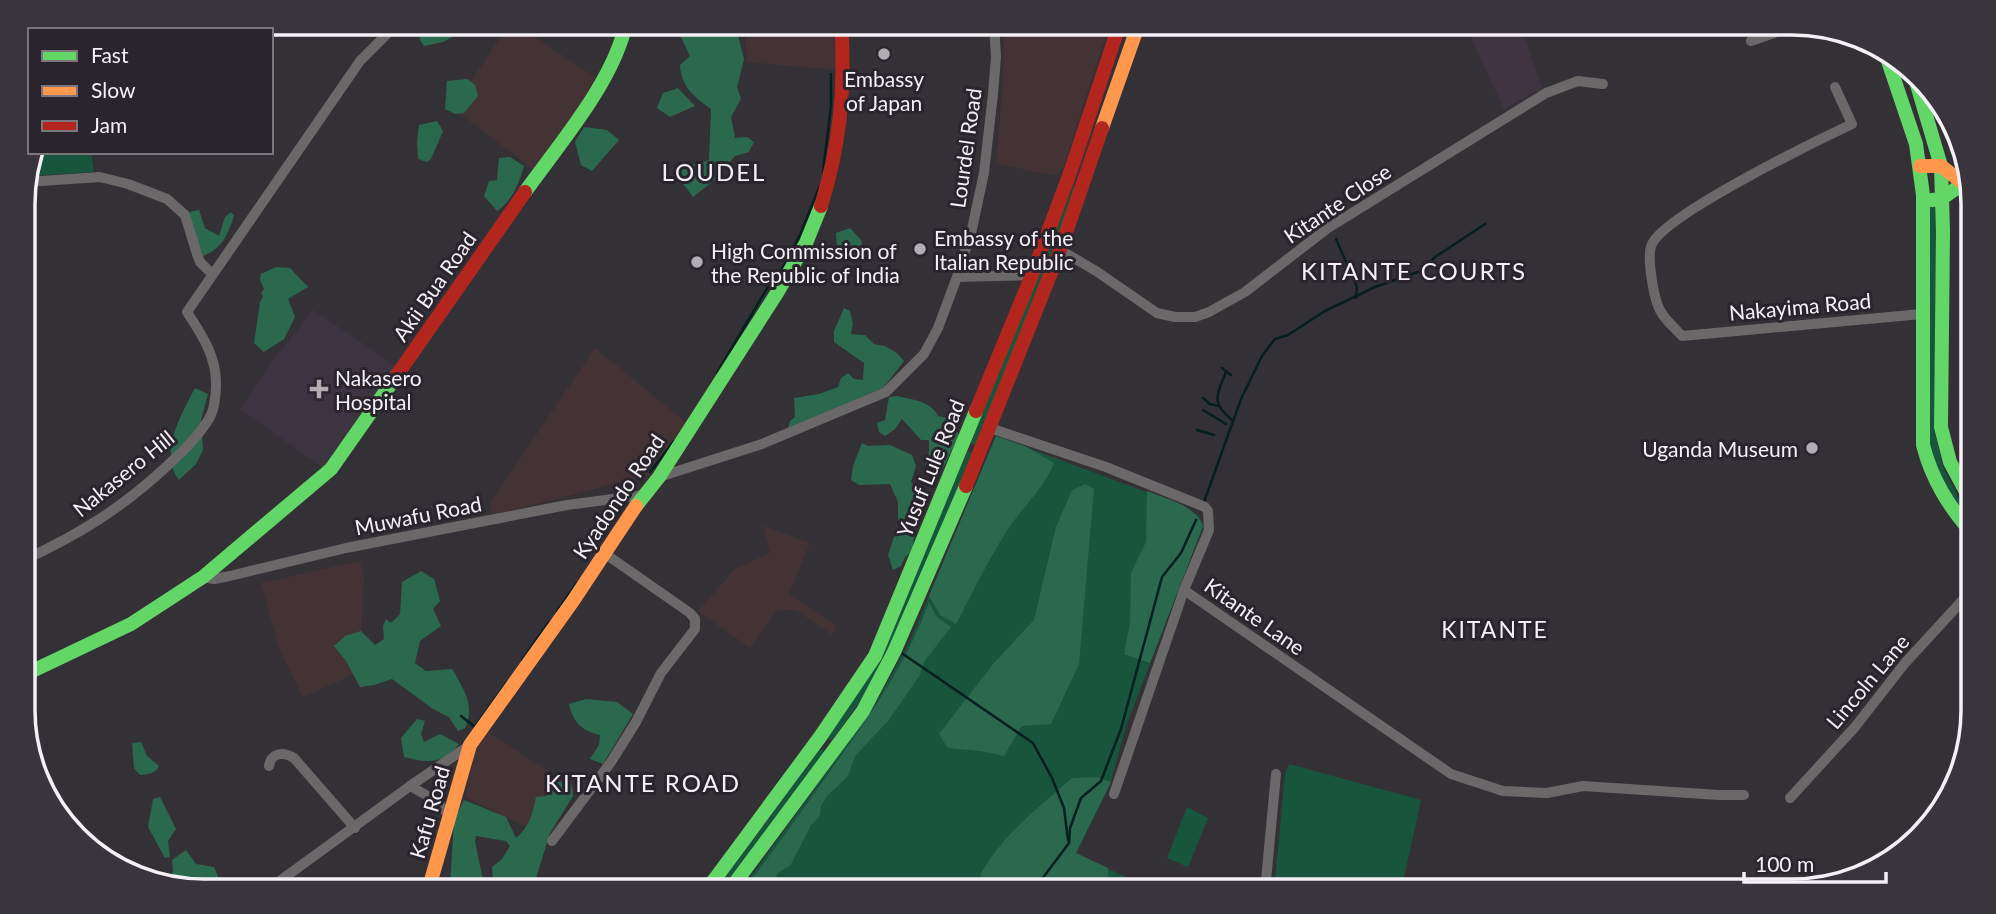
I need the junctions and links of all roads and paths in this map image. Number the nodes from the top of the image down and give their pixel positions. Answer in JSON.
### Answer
{"nodes":[{"id":1,"x":386,"y":35,"type":"edge"},
{"id":2,"x":624,"y":35,"type":"edge"},
{"id":3,"x":841,"y":35,"type":"edge"},
{"id":4,"x":995,"y":35,"type":"edge"},
{"id":5,"x":1116,"y":35,"type":"edge"},
{"id":6,"x":1135,"y":35,"type":"edge"},
{"id":7,"x":1768,"y":35,"type":"edge"},
{"id":8,"x":1751,"y":41,"type":"dead end"},
{"id":9,"x":1889,"y":66,"type":"edge"},
{"id":10,"x":1603,"y":84,"type":"dead end"},
{"id":11,"x":1836,"y":87,"type":"dead end"},
{"id":12,"x":1919,"y":93,"type":"edge"},
{"id":13,"x":1920,"y":166,"type":"junction"},
{"id":14,"x":1941,"y":166,"type":"junction"},
{"id":15,"x":1070,"y":173,"type":"junction"},
{"id":16,"x":1087,"y":177,"type":"junction"},
{"id":17,"x":1959,"y":180,"type":"edge"},
{"id":18,"x":36,"y":181,"type":"edge"},
{"id":19,"x":1960,"y":190,"type":"edge"},
{"id":20,"x":1941,"y":199,"type":"junction"},
{"id":21,"x":1923,"y":200,"type":"junction"},
{"id":22,"x":1060,"y":250,"type":"junction"},
{"id":23,"x":212,"y":274,"type":"junction"},
{"id":24,"x":1032,"y":275,"type":"junction"},
{"id":25,"x":957,"y":277,"type":"junction"},
{"id":26,"x":1922,"y":314,"type":"junction"},
{"id":27,"x":990,"y":428,"type":"junction"},
{"id":28,"x":659,"y":477,"type":"junction"},
{"id":29,"x":1961,"y":485,"type":"edge"},
{"id":30,"x":643,"y":495,"type":"junction"},
{"id":31,"x":1961,"y":520,"type":"edge"},
{"id":32,"x":604,"y":553,"type":"junction"},
{"id":33,"x":35,"y":555,"type":"edge"},
{"id":34,"x":203,"y":577,"type":"junction"},
{"id":35,"x":1184,"y":590,"type":"junction"},
{"id":36,"x":1961,"y":602,"type":"edge"},
{"id":37,"x":35,"y":670,"type":"edge"},
{"id":38,"x":820,"y":737,"type":"junction"},
{"id":39,"x":470,"y":745,"type":"junction"},
{"id":40,"x":836,"y":748,"type":"junction"},
{"id":41,"x":269,"y":766,"type":"dead end"},
{"id":42,"x":1276,"y":774,"type":"dead end"},
{"id":43,"x":410,"y":786,"type":"junction"},
{"id":44,"x":1114,"y":794,"type":"dead end"},
{"id":45,"x":1744,"y":795,"type":"dead end"},
{"id":46,"x":1790,"y":798,"type":"dead end"},
{"id":47,"x":450,"y":816,"type":"junction"},
{"id":48,"x":355,"y":828,"type":"junction"},
{"id":49,"x":552,"y":841,"type":"dead end"},
{"id":50,"x":283,"y":879,"type":"edge"},
{"id":51,"x":432,"y":879,"type":"edge"},
{"id":52,"x":715,"y":879,"type":"edge"},
{"id":53,"x":738,"y":879,"type":"edge"},
{"id":54,"x":1266,"y":879,"type":"edge"}],
"edges":[{"from":1,"to":23,"type":"street"},
{"from":2,"to":34,"type":"main road","name":"Akii Bua Road"},
{"from":3,"to":28,"type":"main road","name":"Kyadondo Road"},
{"from":4,"to":25,"type":"street","name":"Lourdel Road"},
{"from":5,"to":15,"type":"main road","name":"Yusuf Lule Road"},
{"from":6,"to":16,"type":"main road","name":"Yusuf Lule Road"},
{"from":7,"to":8,"type":"street"},
{"from":9,"to":13,"type":"main road"},
{"from":10,"to":22,"type":"street","name":"Kitante Close"},
{"from":11,"to":26,"type":"street","name":"Nakayima Road"},
{"from":12,"to":14,"type":"main road"},
{"from":13,"to":14,"type":"main road"},
{"from":13,"to":21,"type":"main road"},
{"from":14,"to":17,"type":"main road"},
{"from":14,"to":20,"type":"main road"},
{"from":15,"to":16,"type":"main road"},
{"from":15,"to":24,"type":"main road","name":"Yusuf Lule Road"},
{"from":16,"to":22,"type":"main road","name":"Yusuf Lule Road"},
{"from":18,"to":23,"type":"street"},
{"from":19,"to":20,"type":"main road"},
{"from":20,"to":21,"type":"main road"},
{"from":20,"to":29,"type":"main road"},
{"from":21,"to":26,"type":"main road"},
{"from":22,"to":27,"type":"main road","name":"Yusuf Lule Road"},
{"from":23,"to":33,"type":"street","name":"Nakasero Hill"},
{"from":24,"to":25,"type":"street"},
{"from":24,"to":38,"type":"main road","name":"Yusuf Lule Road"},
{"from":25,"to":28,"type":"street"},
{"from":26,"to":31,"type":"main road"},
{"from":27,"to":35,"type":"street","name":"Kitante Lane"},
{"from":27,"to":40,"type":"main road","name":"Yusuf Lule Road"},
{"from":28,"to":30,"type":"main road","name":"Kyadondo Road"},
{"from":30,"to":32,"type":"main road","name":"Kyadondo Road"},
{"from":30,"to":34,"type":"street","name":"Muwafu Road"},
{"from":32,"to":39,"type":"main road","name":"Kyadondo Road"},
{"from":32,"to":49,"type":"street"},
{"from":34,"to":37,"type":"main road","name":"Akii Bua Road"},
{"from":35,"to":44,"type":"street"},
{"from":35,"to":45,"type":"street","name":"Kitante Lane"},
{"from":36,"to":46,"type":"street","name":"Lincoln Lane"},
{"from":38,"to":40,"type":"main road"},
{"from":38,"to":52,"type":"main road","name":"Yusuf Lule Road"},
{"from":39,"to":43,"type":"street","name":"Kyadondo Road"},
{"from":39,"to":47,"type":"main road","name":"Kafu Road"},
{"from":40,"to":53,"type":"main road","name":"Yusuf Lule Road"},
{"from":41,"to":48,"type":"street"},
{"from":42,"to":54,"type":"street"},
{"from":43,"to":47,"type":"street"},
{"from":43,"to":48,"type":"street","name":"Kyadondo Road"},
{"from":47,"to":51,"type":"main road","name":"Kafu Road"},
{"from":48,"to":50,"type":"street","name":"Kyadondo Road"}]}
